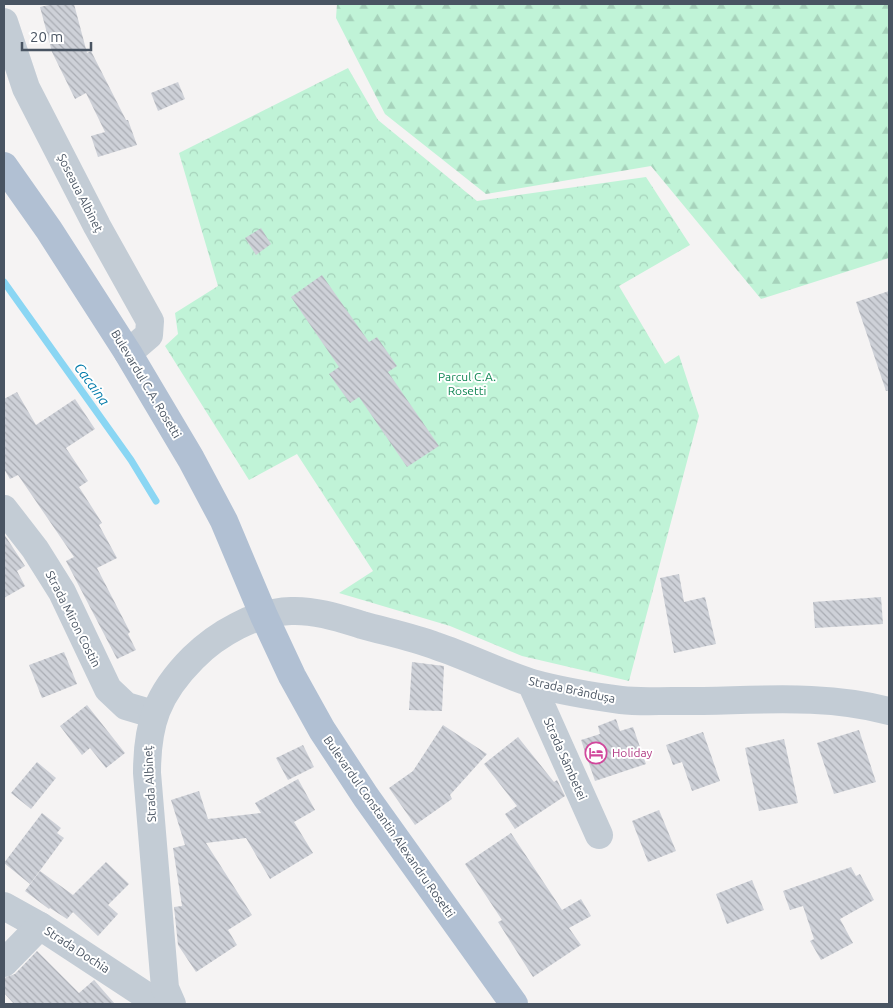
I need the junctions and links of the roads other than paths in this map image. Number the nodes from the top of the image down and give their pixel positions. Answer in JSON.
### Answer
{"nodes":[{"id":1,"x":4,"y":22,"type":"edge"},
{"id":2,"x":4,"y":166,"type":"edge"},
{"id":3,"x":128,"y":353,"type":"junction"},
{"id":4,"x":4,"y":509,"type":"edge"},
{"id":5,"x":264,"y":616,"type":"junction"},
{"id":6,"x":531,"y":682,"type":"junction"},
{"id":7,"x":889,"y":712,"type":"edge"},
{"id":8,"x":153,"y":714,"type":"junction"},
{"id":9,"x":600,"y":835,"type":"dead end"},
{"id":10,"x":4,"y":906,"type":"edge"},
{"id":11,"x":40,"y":926,"type":"junction"},
{"id":12,"x":4,"y":963,"type":"edge"},
{"id":13,"x":158,"y":998,"type":"edge"},
{"id":14,"x":514,"y":1004,"type":"edge"}],
"edges":[{"from":1,"to":3,"type":"street","name":"Șoseaua Albineț"},
{"from":2,"to":3,"type":"main road","name":"Bulevardul C.A. Rosetti"},
{"from":3,"to":5,"type":"main road","name":"Bulevardul C.A. Rosetti"},
{"from":4,"to":8,"type":"street","name":"Strada Miron Costin"},
{"from":5,"to":6,"type":"street","name":"Strada Brândușa"},
{"from":5,"to":8,"type":"street","name":"Strada Albineț"},
{"from":5,"to":14,"type":"main road","name":"Bulevardul Constantin Alexandru Rosetti"},
{"from":6,"to":7,"type":"street","name":"Strada Brândușa"},
{"from":6,"to":9,"type":"street","name":"Strada Sâmbetei"},
{"from":8,"to":13,"type":"street","name":"Strada Albineț"},
{"from":10,"to":11,"type":"street","name":"Strada Dochia"},
{"from":11,"to":12,"type":"street"},
{"from":11,"to":13,"type":"street","name":"Strada Dochia"}]}
